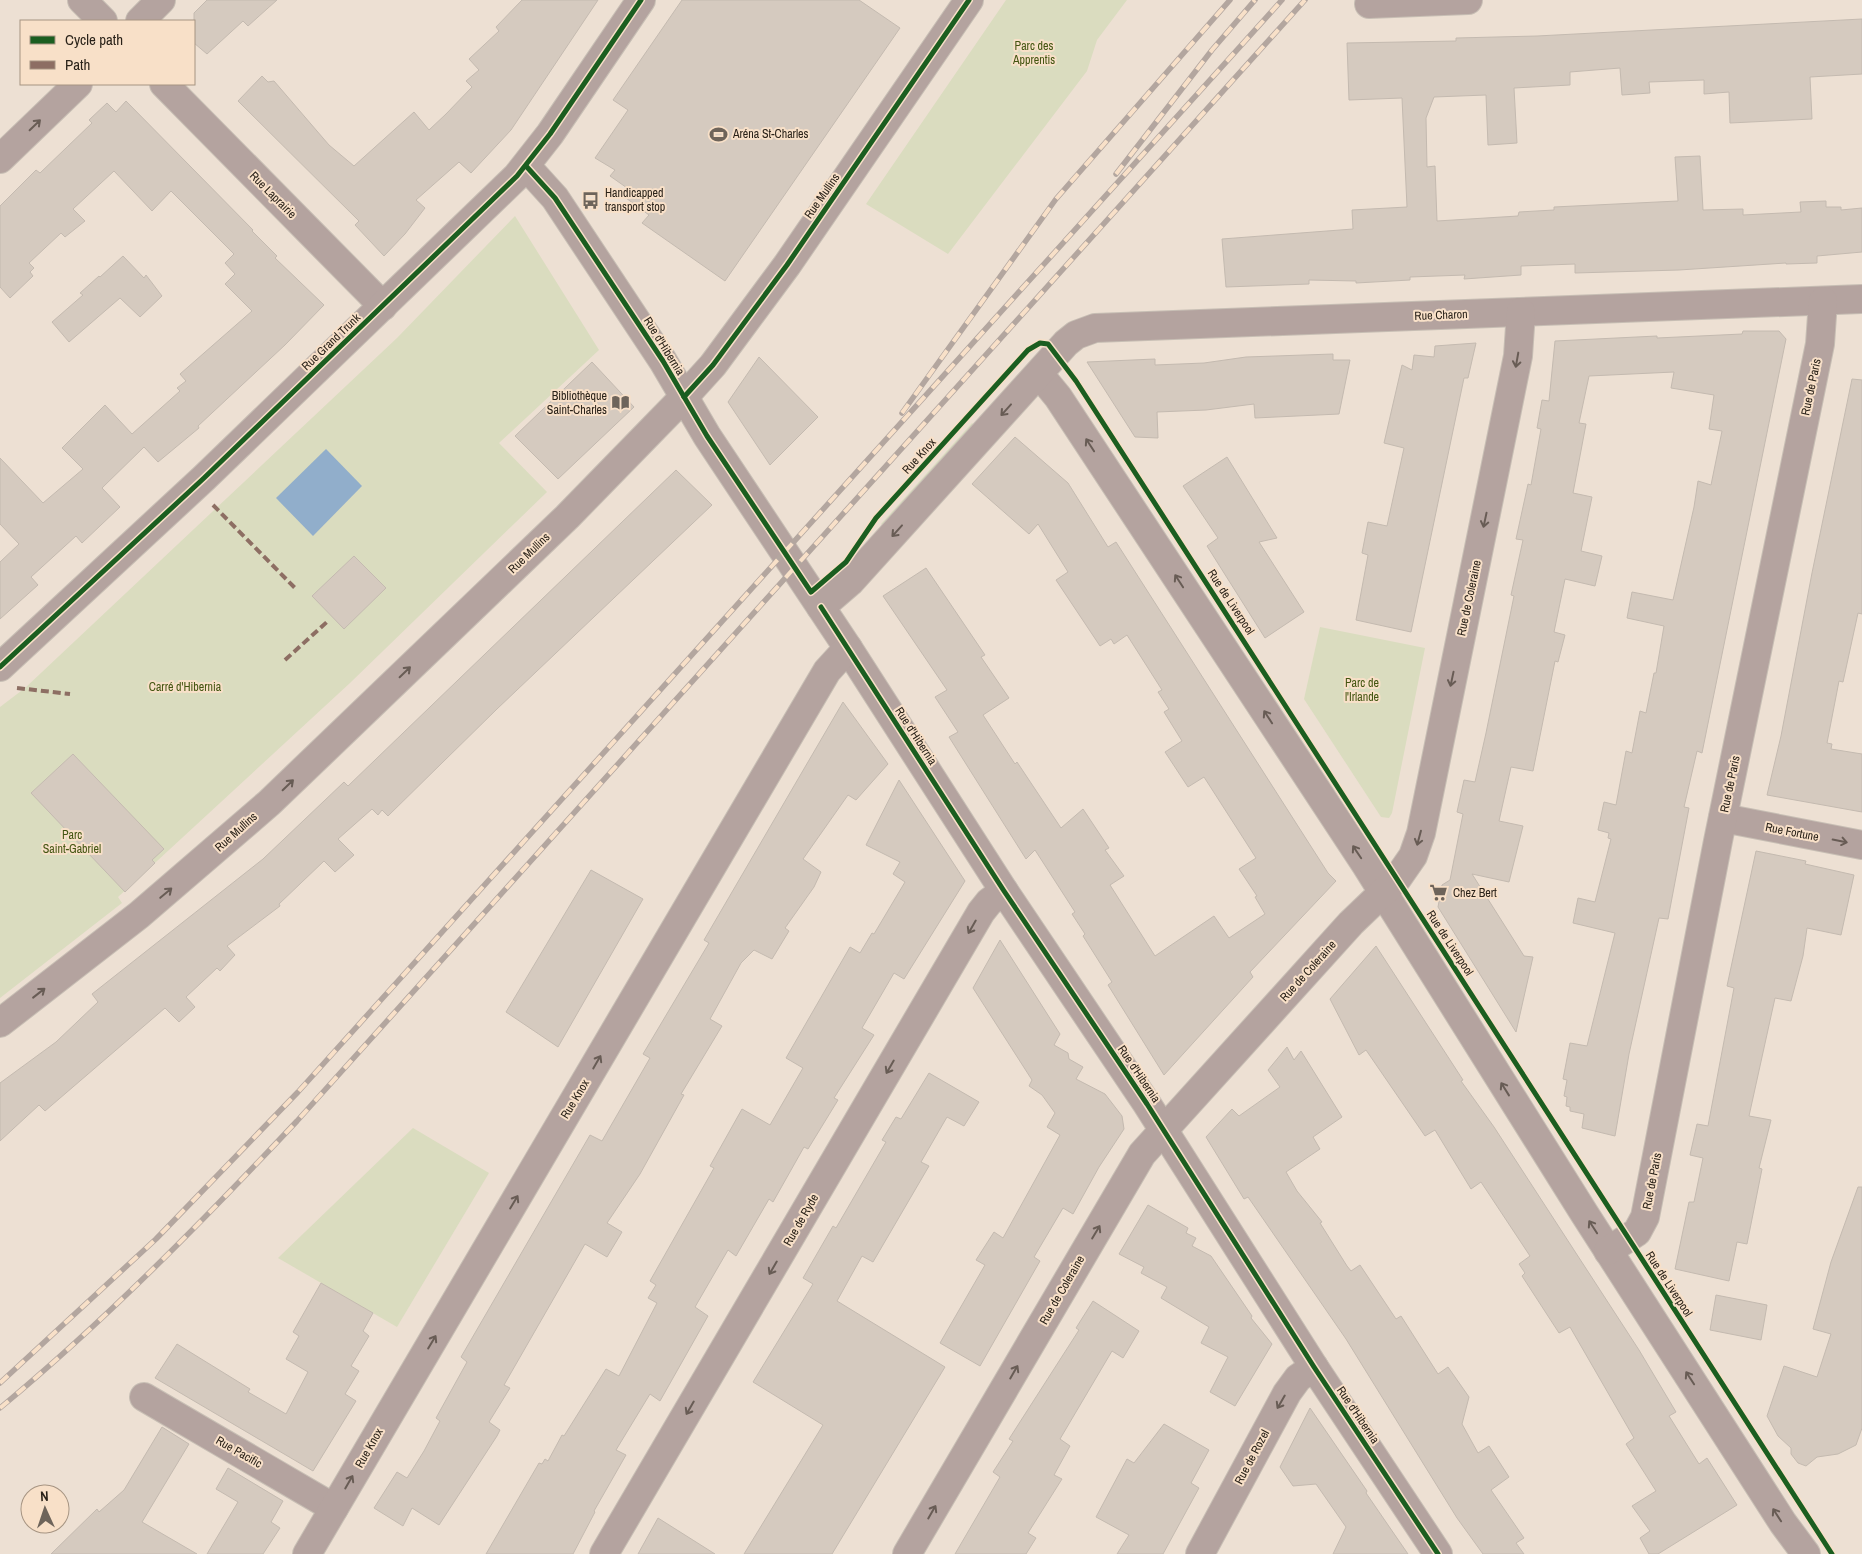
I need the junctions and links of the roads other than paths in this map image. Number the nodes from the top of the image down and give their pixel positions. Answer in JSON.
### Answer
{"nodes":[{"id":1,"x":82,"y":0,"type":"edge"},
{"id":2,"x":162,"y":0,"type":"edge"},
{"id":3,"x":641,"y":0,"type":"edge"},
{"id":4,"x":969,"y":0,"type":"edge"},
{"id":5,"x":1468,"y":0,"type":"edge"},
{"id":6,"x":1369,"y":4,"type":"dead end"},
{"id":7,"x":101,"y":20,"type":"edge"},
{"id":8,"x":141,"y":20,"type":"edge"},
{"id":9,"x":77,"y":85,"type":"edge"},
{"id":10,"x":165,"y":85,"type":"edge"},
{"id":11,"x":0,"y":159,"type":"edge"},
{"id":12,"x":526,"y":166,"type":"junction"},
{"id":13,"x":1862,"y":299,"type":"edge"},
{"id":14,"x":1823,"y":301,"type":"junction"},
{"id":15,"x":382,"y":306,"type":"junction"},
{"id":16,"x":1521,"y":312,"type":"junction"},
{"id":17,"x":1039,"y":374,"type":"junction"},
{"id":18,"x":684,"y":397,"type":"junction"},
{"id":19,"x":820,"y":607,"type":"junction"},
{"id":20,"x":848,"y":648,"type":"junction"},
{"id":21,"x":0,"y":667,"type":"edge"},
{"id":22,"x":1723,"y":818,"type":"junction"},
{"id":23,"x":1862,"y":845,"type":"edge"},
{"id":24,"x":1004,"y":891,"type":"junction"},
{"id":25,"x":1384,"y":893,"type":"junction"},
{"id":26,"x":0,"y":1023,"type":"edge"},
{"id":27,"x":1163,"y":1131,"type":"junction"},
{"id":28,"x":1608,"y":1251,"type":"junction"},
{"id":29,"x":1314,"y":1367,"type":"junction"},
{"id":30,"x":144,"y":1397,"type":"dead end"},
{"id":31,"x":334,"y":1508,"type":"junction"},
{"id":32,"x":306,"y":1554,"type":"edge"},
{"id":33,"x":604,"y":1554,"type":"edge"},
{"id":34,"x":907,"y":1554,"type":"edge"},
{"id":35,"x":1200,"y":1554,"type":"edge"},
{"id":36,"x":1438,"y":1554,"type":"edge"},
{"id":37,"x":1806,"y":1554,"type":"edge"}],
"edges":[{"from":1,"to":7,"type":"street"},
{"from":2,"to":8,"type":"street"},
{"from":3,"to":12,"type":"street","name":"Rue Grand Trunk"},
{"from":4,"to":18,"type":"street","name":"Rue Mullins"},
{"from":5,"to":6,"type":"street"},
{"from":11,"to":9,"type":"street","one_way":true},
{"from":10,"to":15,"type":"street","name":"Rue Laprairie"},
{"from":12,"to":15,"type":"street","name":"Rue Grand Trunk"},
{"from":12,"to":18,"type":"street","name":"Rue d'Hibernia"},
{"from":13,"to":14,"type":"street","name":"Rue Charon"},
{"from":14,"to":16,"type":"street","name":"Rue Charon"},
{"from":14,"to":22,"type":"street","name":"Rue de Paris"},
{"from":15,"to":21,"type":"street","name":"Rue Grand Trunk"},
{"from":16,"to":17,"type":"street","name":"Rue Charon"},
{"from":16,"to":25,"type":"street","name":"Rue de Coleraine","one_way":true},
{"from":17,"to":19,"type":"street","one_way":true},
{"from":25,"to":17,"type":"street","one_way":true},
{"from":18,"to":19,"type":"street","name":"Rue d'Hibernia"},
{"from":26,"to":18,"type":"street","name":"Rue Mullins","one_way":true},
{"from":19,"to":20,"type":"street","name":"Rue d'Hibernia"},
{"from":20,"to":24,"type":"street","name":"Rue d'Hibernia"},
{"from":31,"to":20,"type":"street","name":"Rue Knox","one_way":true},
{"from":22,"to":23,"type":"street","name":"Rue Fortune","one_way":true},
{"from":22,"to":28,"type":"street","name":"Rue de Paris"},
{"from":24,"to":27,"type":"street","name":"Rue d'Hibernia"},
{"from":24,"to":33,"type":"street","name":"Rue de Ryde","one_way":true},
{"from":25,"to":27,"type":"street","name":"Rue de Coleraine"},
{"from":28,"to":25,"type":"street","one_way":true},
{"from":27,"to":29,"type":"street","name":"Rue d'Hibernia"},
{"from":34,"to":27,"type":"street","name":"Rue de Coleraine","one_way":true},
{"from":37,"to":28,"type":"street","one_way":true},
{"from":29,"to":35,"type":"street","name":"Rue de Rozel","one_way":true},
{"from":29,"to":36,"type":"street","name":"Rue d'Hibernia"},
{"from":30,"to":31,"type":"street","name":"Rue Pacific"},
{"from":31,"to":32,"type":"street","name":"Rue Knox"}]}
